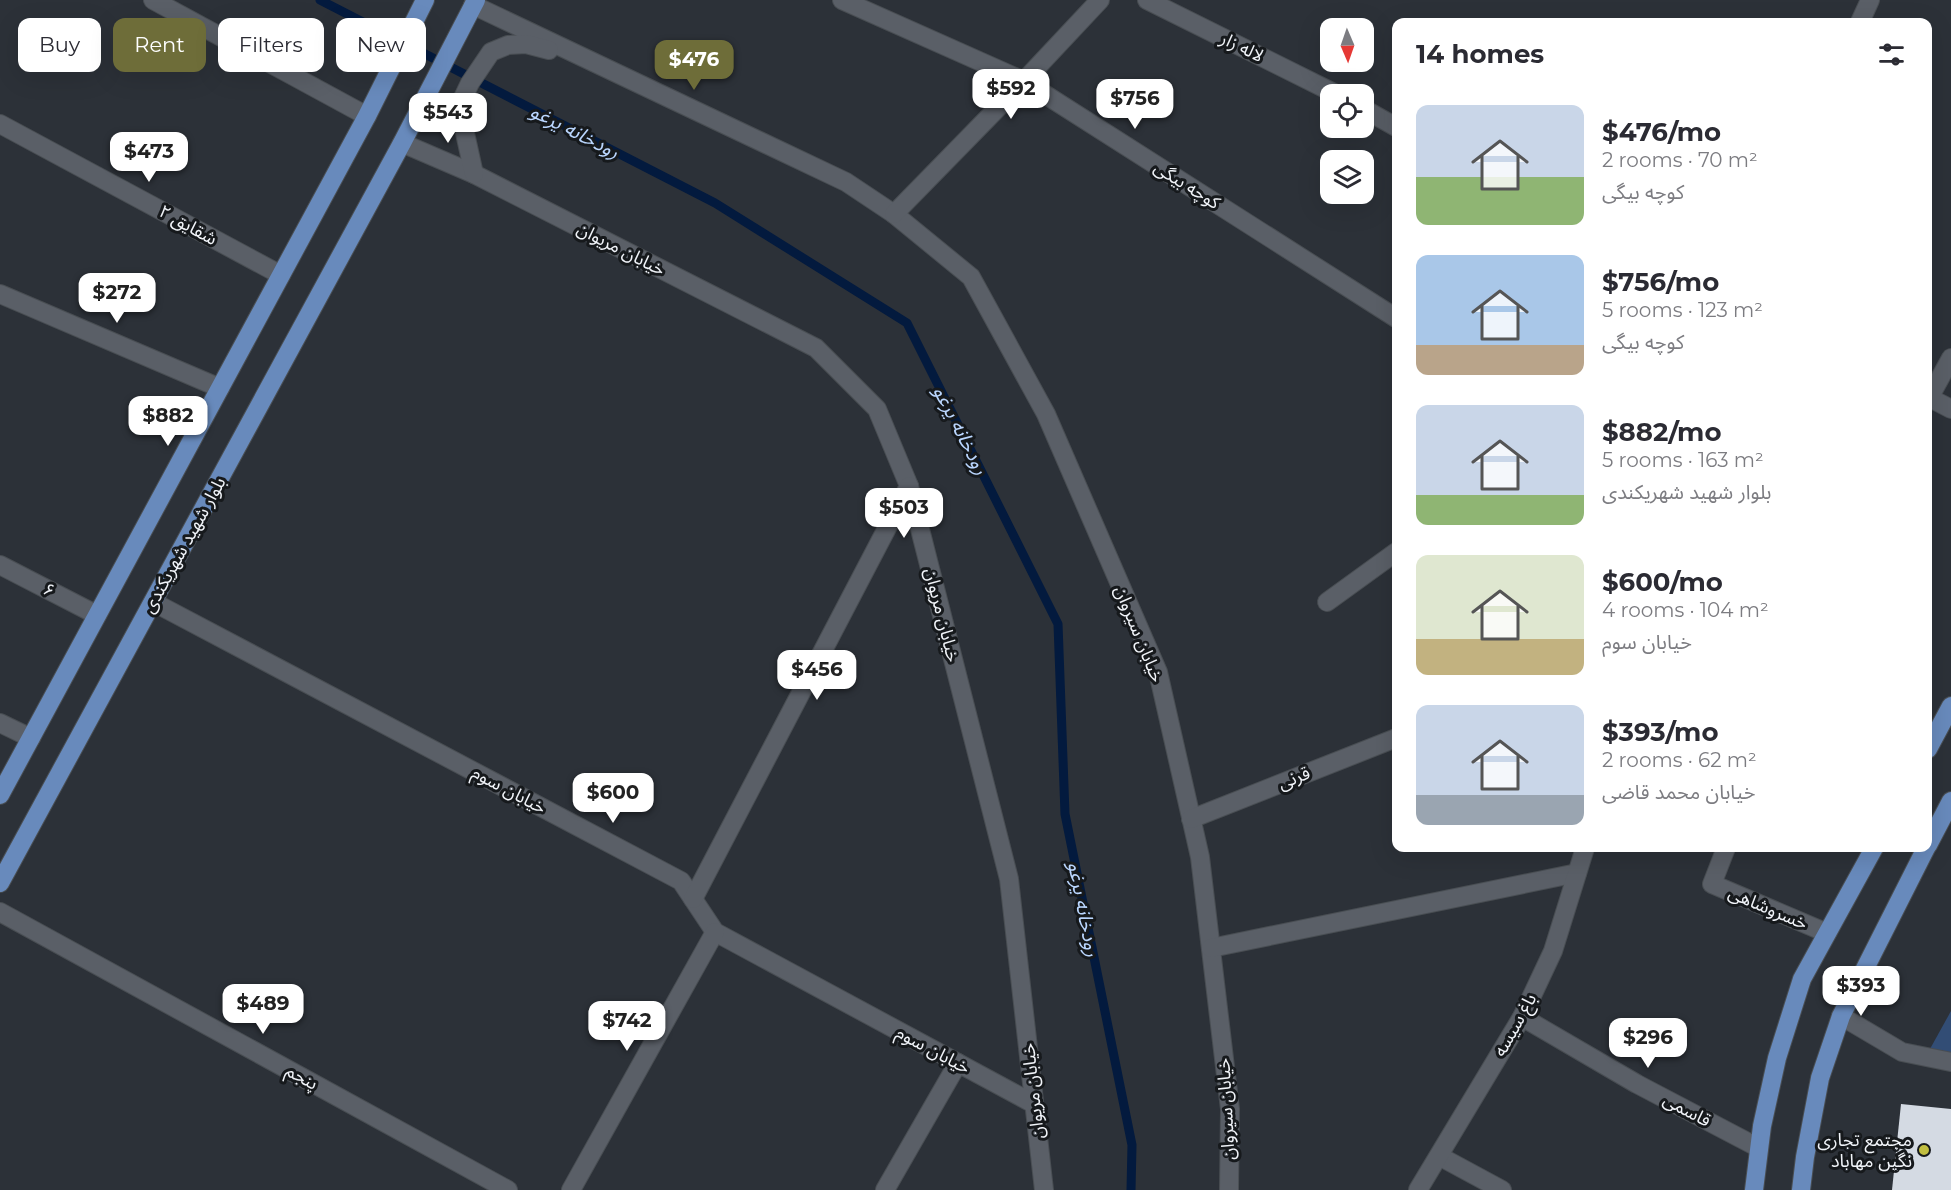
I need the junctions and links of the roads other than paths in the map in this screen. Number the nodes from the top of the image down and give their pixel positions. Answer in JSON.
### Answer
{"nodes":[{"id":1,"x":153,"y":0,"type":"edge"},
{"id":2,"x":842,"y":0,"type":"edge"},
{"id":3,"x":1100,"y":0,"type":"edge"},
{"id":4,"x":1147,"y":0,"type":"edge"},
{"id":5,"x":1870,"y":0,"type":"edge"},
{"id":6,"x":472,"y":2,"type":"edge"},
{"id":7,"x":422,"y":5,"type":"edge"},
{"id":8,"x":1862,"y":18,"type":"edge"},
{"id":9,"x":583,"y":57,"type":"junction"},
{"id":10,"x":1024,"y":81,"type":"junction"},
{"id":11,"x":1320,"y":86,"type":"edge"},
{"id":12,"x":1374,"y":115,"type":"edge"},
{"id":13,"x":367,"y":116,"type":"junction"},
{"id":14,"x":0,"y":124,"type":"edge"},
{"id":15,"x":1392,"y":125,"type":"edge"},
{"id":16,"x":402,"y":143,"type":"junction"},
{"id":17,"x":474,"y":174,"type":"junction"},
{"id":18,"x":894,"y":214,"type":"junction"},
{"id":19,"x":281,"y":275,"type":"junction"},
{"id":20,"x":0,"y":294,"type":"edge"},
{"id":21,"x":1392,"y":315,"type":"edge"},
{"id":22,"x":1951,"y":358,"type":"edge"},
{"id":23,"x":220,"y":388,"type":"junction"},
{"id":24,"x":1932,"y":391,"type":"edge"},
{"id":25,"x":1932,"y":400,"type":"edge"},
{"id":26,"x":1951,"y":409,"type":"edge"},
{"id":27,"x":909,"y":486,"type":"junction"},
{"id":28,"x":1392,"y":555,"type":"edge"},
{"id":29,"x":0,"y":565,"type":"edge"},
{"id":30,"x":153,"y":602,"type":"junction"},
{"id":31,"x":1327,"y":602,"type":"dead end"},
{"id":32,"x":97,"y":615,"type":"junction"},
{"id":33,"x":1951,"y":706,"type":"edge"},
{"id":34,"x":0,"y":723,"type":"edge"},
{"id":35,"x":31,"y":738,"type":"junction"},
{"id":36,"x":1392,"y":740,"type":"edge"},
{"id":37,"x":1932,"y":742,"type":"edge"},
{"id":38,"x":0,"y":795,"type":"edge"},
{"id":39,"x":1951,"y":801,"type":"edge"},
{"id":40,"x":1191,"y":819,"type":"junction"},
{"id":41,"x":1932,"y":837,"type":"edge"},
{"id":42,"x":1584,"y":852,"type":"edge"},
{"id":43,"x":1724,"y":852,"type":"edge"},
{"id":44,"x":1872,"y":852,"type":"edge"},
{"id":45,"x":1924,"y":852,"type":"edge"},
{"id":46,"x":1577,"y":873,"type":"junction"},
{"id":47,"x":0,"y":883,"type":"edge"},
{"id":48,"x":693,"y":899,"type":"junction"},
{"id":49,"x":0,"y":912,"type":"edge"},
{"id":50,"x":715,"y":932,"type":"junction"},
{"id":51,"x":1827,"y":933,"type":"junction"},
{"id":52,"x":1210,"y":948,"type":"junction"},
{"id":53,"x":1841,"y":1016,"type":"junction"},
{"id":54,"x":1522,"y":1017,"type":"junction"},
{"id":55,"x":1951,"y":1062,"type":"edge"},
{"id":56,"x":958,"y":1063,"type":"junction"},
{"id":57,"x":1034,"y":1104,"type":"junction"},
{"id":58,"x":1759,"y":1148,"type":"junction"},
{"id":59,"x":1438,"y":1156,"type":"junction"},
{"id":60,"x":508,"y":1190,"type":"edge"},
{"id":61,"x":571,"y":1190,"type":"edge"},
{"id":62,"x":885,"y":1190,"type":"edge"},
{"id":63,"x":1044,"y":1190,"type":"edge"},
{"id":64,"x":1229,"y":1190,"type":"edge"},
{"id":65,"x":1418,"y":1190,"type":"edge"},
{"id":66,"x":1502,"y":1190,"type":"edge"},
{"id":67,"x":1754,"y":1190,"type":"edge"},
{"id":68,"x":1801,"y":1190,"type":"edge"}],
"edges":[{"from":1,"to":13,"type":"street"},
{"from":2,"to":10,"type":"street","name":"کوچه بیگی"},
{"from":3,"to":10,"type":"street"},
{"from":4,"to":11,"type":"street","name":"لاله زار"},
{"from":5,"to":8,"type":"street"},
{"from":6,"to":9,"type":"street"},
{"from":6,"to":16,"type":"main road","name":"بلوار شهید شهریکندی"},
{"from":7,"to":13,"type":"main road"},
{"from":9,"to":17,"type":"street"},
{"from":9,"to":18,"type":"street","name":"خیابان سیروان"},
{"from":10,"to":18,"type":"street"},
{"from":10,"to":21,"type":"street","name":"کوچه بیگی"},
{"from":12,"to":15,"type":"street"},
{"from":13,"to":19,"type":"main road"},
{"from":14,"to":19,"type":"street","name":"شقایق ۲"},
{"from":16,"to":17,"type":"street","name":"خیابان مریوان"},
{"from":16,"to":30,"type":"main road","name":"بلوار شهید شهریکندی"},
{"from":17,"to":27,"type":"street","name":"خیابان مریوان"},
{"from":18,"to":40,"type":"street","name":"خیابان سیروان"},
{"from":19,"to":23,"type":"main road"},
{"from":20,"to":23,"type":"street"},
{"from":22,"to":24,"type":"street"},
{"from":23,"to":32,"type":"main road"},
{"from":25,"to":26,"type":"street"},
{"from":27,"to":48,"type":"street"},
{"from":27,"to":57,"type":"street","name":"خیابان مریوان"},
{"from":28,"to":31,"type":"street"},
{"from":29,"to":32,"type":"street","name":"۶"},
{"from":30,"to":47,"type":"main road","name":"بلوار شهید شهریکندی"},
{"from":30,"to":48,"type":"street","name":"خیابان سوم"},
{"from":32,"to":35,"type":"main road"},
{"from":33,"to":37,"type":"main road"},
{"from":34,"to":35,"type":"street"},
{"from":35,"to":38,"type":"main road"},
{"from":36,"to":40,"type":"street","name":"قرنی"},
{"from":39,"to":41,"type":"main road"},
{"from":40,"to":52,"type":"street","name":"خیابان سیروان"},
{"from":42,"to":46,"type":"street","name":"باغ سیسه"},
{"from":43,"to":51,"type":"street","name":"خسروشاهی"},
{"from":44,"to":51,"type":"main road"},
{"from":45,"to":53,"type":"main road"},
{"from":46,"to":52,"type":"street"},
{"from":46,"to":54,"type":"street","name":"باغ سیسه"},
{"from":48,"to":50,"type":"street","name":"خیابان سوم"},
{"from":49,"to":60,"type":"street","name":"پنجم"},
{"from":50,"to":56,"type":"street","name":"خیابان سوم"},
{"from":50,"to":61,"type":"street"},
{"from":51,"to":58,"type":"main road"},
{"from":52,"to":64,"type":"street","name":"خیابان سیروان"},
{"from":53,"to":55,"type":"street"},
{"from":53,"to":68,"type":"main road"},
{"from":54,"to":58,"type":"street","name":"قاسمی"},
{"from":54,"to":59,"type":"street","name":"باغ سیسه"},
{"from":56,"to":57,"type":"street","name":"خیابان سوم"},
{"from":56,"to":62,"type":"street"},
{"from":57,"to":63,"type":"street","name":"خیابان مریوان"},
{"from":58,"to":67,"type":"main road"},
{"from":59,"to":65,"type":"street","name":"باغ سیسه"},
{"from":59,"to":66,"type":"street"}]}
